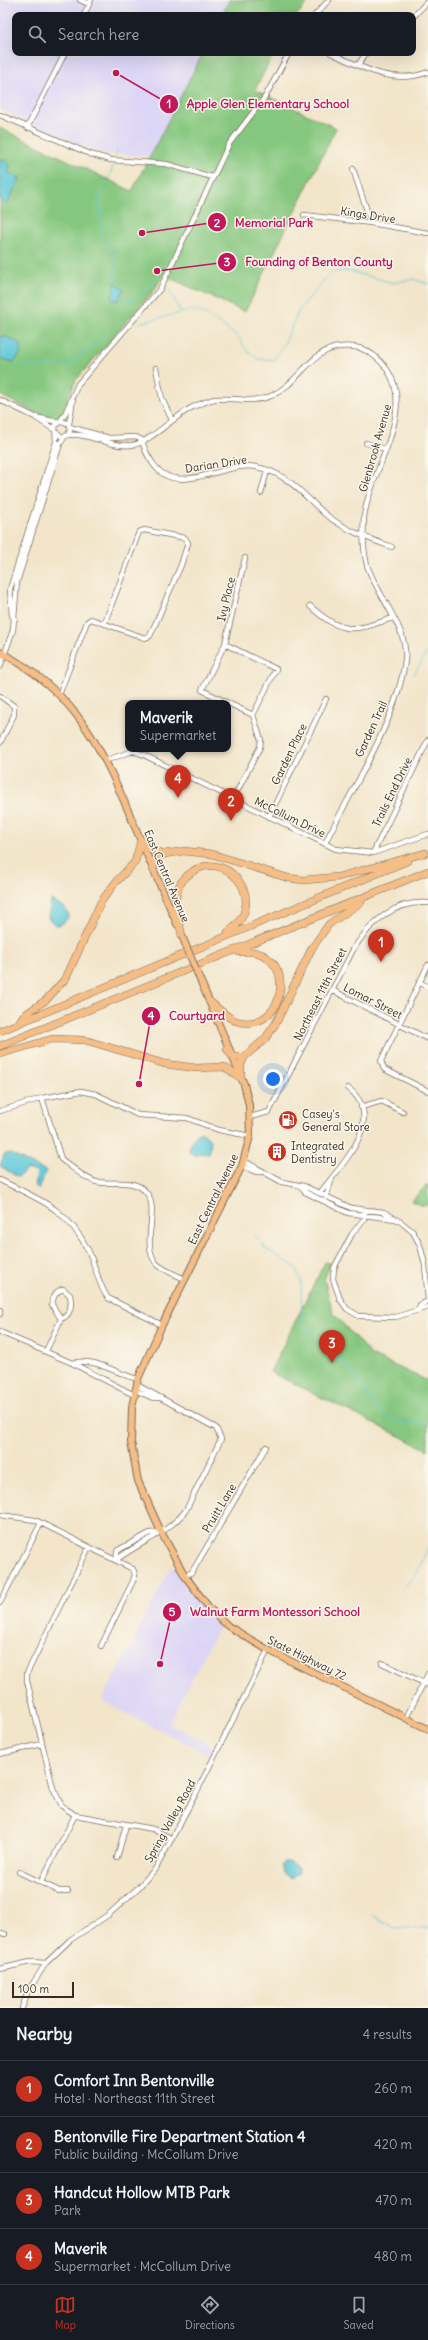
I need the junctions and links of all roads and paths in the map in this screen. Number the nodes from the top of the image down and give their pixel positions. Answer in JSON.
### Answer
{"nodes":[{"id":1,"x":80,"y":0,"type":"edge"},
{"id":2,"x":329,"y":0,"type":"edge"},
{"id":3,"x":428,"y":1,"type":"edge"},
{"id":4,"x":90,"y":2,"type":"edge"},
{"id":5,"x":85,"y":12,"type":"edge"},
{"id":6,"x":318,"y":12,"type":"edge"},
{"id":7,"x":416,"y":14,"type":"edge"},
{"id":8,"x":63,"y":56,"type":"edge"},
{"id":9,"x":287,"y":56,"type":"edge"},
{"id":10,"x":338,"y":56,"type":"edge"},
{"id":11,"x":364,"y":56,"type":"edge"},
{"id":12,"x":358,"y":65,"type":"junction"},
{"id":13,"x":428,"y":72,"type":"edge"},
{"id":14,"x":0,"y":115,"type":"edge"},
{"id":15,"x":27,"y":128,"type":"junction"},
{"id":16,"x":353,"y":169,"type":"dead end"},
{"id":17,"x":212,"y":177,"type":"junction"},
{"id":18,"x":304,"y":215,"type":"dead end"},
{"id":19,"x":372,"y":223,"type":"junction"},
{"id":20,"x":428,"y":233,"type":"edge"},
{"id":21,"x":156,"y":368,"type":"dead end"},
{"id":22,"x":73,"y":396,"type":"junction"},
{"id":23,"x":0,"y":400,"type":"edge"},
{"id":24,"x":35,"y":417,"type":"junction"},
{"id":25,"x":172,"y":420,"type":"junction"},
{"id":26,"x":59,"y":422,"type":"junction"},
{"id":27,"x":70,"y":425,"type":"junction"},
{"id":28,"x":55,"y":431,"type":"junction"},
{"id":29,"x":67,"y":436,"type":"junction"},
{"id":30,"x":142,"y":440,"type":"junction"},
{"id":31,"x":366,"y":443,"type":"dead end"},
{"id":32,"x":385,"y":449,"type":"junction"},
{"id":33,"x":267,"y":471,"type":"junction"},
{"id":34,"x":261,"y":493,"type":"dead end"},
{"id":35,"x":364,"y":536,"type":"junction"},
{"id":36,"x":392,"y":548,"type":"dead end"},
{"id":37,"x":245,"y":558,"type":"dead end"},
{"id":38,"x":310,"y":606,"type":"dead end"},
{"id":39,"x":393,"y":618,"type":"junction"},
{"id":40,"x":15,"y":619,"type":"junction"},
{"id":41,"x":105,"y":622,"type":"junction"},
{"id":42,"x":225,"y":644,"type":"junction"},
{"id":43,"x":3,"y":654,"type":"edge"},
{"id":44,"x":0,"y":667,"type":"edge"},
{"id":45,"x":59,"y":695,"type":"junction"},
{"id":46,"x":0,"y":696,"type":"edge"},
{"id":47,"x":326,"y":699,"type":"dead end"},
{"id":48,"x":222,"y":700,"type":"edge"},
{"id":49,"x":231,"y":704,"type":"edge"},
{"id":50,"x":253,"y":715,"type":"junction"},
{"id":51,"x":428,"y":740,"type":"edge"},
{"id":52,"x":0,"y":742,"type":"edge"},
{"id":53,"x":106,"y":760,"type":"junction"},
{"id":54,"x":234,"y":799,"type":"junction"},
{"id":55,"x":269,"y":817,"type":"junction"},
{"id":56,"x":428,"y":834,"type":"edge"},
{"id":57,"x":141,"y":840,"type":"junction"},
{"id":58,"x":325,"y":844,"type":"junction"},
{"id":59,"x":373,"y":853,"type":"junction"},
{"id":60,"x":427,"y":853,"type":"edge"},
{"id":61,"x":164,"y":854,"type":"junction"},
{"id":62,"x":153,"y":869,"type":"junction"},
{"id":63,"x":428,"y":871,"type":"edge"},
{"id":64,"x":395,"y":884,"type":"junction"},
{"id":65,"x":428,"y":903,"type":"edge"},
{"id":66,"x":182,"y":936,"type":"junction"},
{"id":67,"x":219,"y":938,"type":"junction"},
{"id":68,"x":228,"y":954,"type":"junction"},
{"id":69,"x":428,"y":966,"type":"edge"},
{"id":70,"x":420,"y":982,"type":"junction"},
{"id":71,"x":428,"y":987,"type":"edge"},
{"id":72,"x":332,"y":990,"type":"junction"},
{"id":73,"x":209,"y":1001,"type":"junction"},
{"id":74,"x":18,"y":1024,"type":"junction"},
{"id":75,"x":399,"y":1024,"type":"junction"},
{"id":76,"x":0,"y":1031,"type":"edge"},
{"id":77,"x":428,"y":1039,"type":"edge"},
{"id":78,"x":0,"y":1046,"type":"edge"},
{"id":79,"x":227,"y":1049,"type":"junction"},
{"id":80,"x":0,"y":1054,"type":"edge"},
{"id":81,"x":244,"y":1057,"type":"junction"},
{"id":82,"x":241,"y":1078,"type":"junction"},
{"id":83,"x":348,"y":1088,"type":"dead end"},
{"id":84,"x":428,"y":1091,"type":"edge"},
{"id":85,"x":42,"y":1098,"type":"junction"},
{"id":86,"x":361,"y":1107,"type":"junction"},
{"id":87,"x":0,"y":1111,"type":"edge"},
{"id":88,"x":403,"y":1112,"type":"dead end"},
{"id":89,"x":250,"y":1117,"type":"junction"},
{"id":90,"x":250,"y":1136,"type":"junction"},
{"id":91,"x":243,"y":1164,"type":"junction"},
{"id":92,"x":332,"y":1178,"type":"junction"},
{"id":93,"x":0,"y":1180,"type":"edge"},
{"id":94,"x":300,"y":1186,"type":"junction"},
{"id":95,"x":320,"y":1193,"type":"junction"},
{"id":96,"x":326,"y":1196,"type":"junction"},
{"id":97,"x":365,"y":1213,"type":"junction"},
{"id":98,"x":185,"y":1280,"type":"junction"},
{"id":99,"x":428,"y":1289,"type":"edge"},
{"id":100,"x":428,"y":1300,"type":"edge"},
{"id":101,"x":428,"y":1307,"type":"edge"},
{"id":102,"x":419,"y":1309,"type":"junction"},
{"id":103,"x":0,"y":1310,"type":"edge"},
{"id":104,"x":0,"y":1314,"type":"edge"},
{"id":105,"x":61,"y":1319,"type":"junction"},
{"id":106,"x":162,"y":1324,"type":"junction"},
{"id":107,"x":0,"y":1332,"type":"edge"},
{"id":108,"x":46,"y":1351,"type":"junction"},
{"id":109,"x":72,"y":1363,"type":"junction"},
{"id":110,"x":136,"y":1387,"type":"junction"},
{"id":111,"x":266,"y":1448,"type":"dead end"},
{"id":112,"x":0,"y":1515,"type":"edge"},
{"id":113,"x":40,"y":1523,"type":"junction"},
{"id":114,"x":161,"y":1532,"type":"junction"},
{"id":115,"x":89,"y":1547,"type":"junction"},
{"id":116,"x":116,"y":1560,"type":"junction"},
{"id":117,"x":185,"y":1576,"type":"junction"},
{"id":118,"x":192,"y":1586,"type":"joint"},
{"id":119,"x":0,"y":1603,"type":"edge"},
{"id":120,"x":101,"y":1646,"type":"dead end"},
{"id":121,"x":268,"y":1650,"type":"junction"},
{"id":122,"x":382,"y":1663,"type":"dead end"},
{"id":123,"x":428,"y":1674,"type":"edge"},
{"id":124,"x":426,"y":1684,"type":"edge"},
{"id":125,"x":406,"y":1718,"type":"junction"},
{"id":126,"x":428,"y":1729,"type":"edge"},
{"id":127,"x":42,"y":1744,"type":"junction"},
{"id":128,"x":0,"y":1754,"type":"edge"},
{"id":129,"x":75,"y":1815,"type":"junction"},
{"id":130,"x":126,"y":1824,"type":"junction"},
{"id":131,"x":172,"y":1838,"type":"junction"},
{"id":132,"x":117,"y":1858,"type":"dead end"},
{"id":133,"x":19,"y":1872,"type":"dead end"},
{"id":134,"x":41,"y":1882,"type":"junction"},
{"id":135,"x":68,"y":1891,"type":"dead end"},
{"id":136,"x":46,"y":1963,"type":"junction"},
{"id":137,"x":0,"y":1969,"type":"edge"},
{"id":138,"x":22,"y":2008,"type":"edge"}],
"edges":[{"from":1,"to":4,"type":"street"},
{"from":2,"to":6,"type":"street"},
{"from":3,"to":7,"type":"street"},
{"from":4,"to":5,"type":"street"},
{"from":8,"to":15,"type":"street"},
{"from":9,"to":17,"type":"street"},
{"from":10,"to":12,"type":"street"},
{"from":11,"to":12,"type":"street"},
{"from":12,"to":13,"type":"street"},
{"from":14,"to":15,"type":"street"},
{"from":15,"to":17,"type":"street"},
{"from":16,"to":19,"type":"street"},
{"from":17,"to":22,"type":"street"},
{"from":18,"to":19,"type":"street","name":"Kings Drive"},
{"from":19,"to":20,"type":"street","name":"Kings Drive"},
{"from":21,"to":25,"type":"street"},
{"from":22,"to":26,"type":"street"},
{"from":22,"to":27,"type":"street"},
{"from":23,"to":24,"type":"street"},
{"from":24,"to":26,"type":"street"},
{"from":24,"to":28,"type":"street","name":"Glenbrook Avenue"},
{"from":25,"to":30,"type":"street","name":"Glenbrook Avenue"},
{"from":25,"to":32,"type":"street","name":"Glenbrook Avenue"},
{"from":26,"to":27,"type":"street"},
{"from":26,"to":28,"type":"street"},
{"from":27,"to":29,"type":"street"},
{"from":27,"to":30,"type":"street"},
{"from":28,"to":29,"type":"street","name":"Glenbrook Avenue"},
{"from":28,"to":40,"type":"street"},
{"from":29,"to":30,"type":"street","name":"Glenbrook Avenue"},
{"from":29,"to":40,"type":"street"},
{"from":30,"to":33,"type":"street","name":"Darian Drive"},
{"from":31,"to":32,"type":"street"},
{"from":32,"to":35,"type":"street","name":"Glenbrook Avenue"},
{"from":33,"to":34,"type":"street"},
{"from":33,"to":35,"type":"street","name":"Darian Drive"},
{"from":35,"to":36,"type":"street","name":"Darian Drive"},
{"from":35,"to":39,"type":"street","name":"Glenbrook Avenue"},
{"from":37,"to":42,"type":"street","name":"Ivy Place"},
{"from":38,"to":39,"type":"street"},
{"from":39,"to":58,"type":"street","name":"Garden Trail"},
{"from":40,"to":43,"type":"street"},
{"from":41,"to":41,"type":"street"},
{"from":41,"to":45,"type":"street"},
{"from":42,"to":48,"type":"street","name":"Ivy Place"},
{"from":42,"to":50,"type":"street"},
{"from":43,"to":44,"type":"street"},
{"from":43,"to":45,"type":"main road","name":"East Central Avenue"},
{"from":45,"to":53,"type":"main road","name":"East Central Avenue"},
{"from":46,"to":52,"type":"street"},
{"from":47,"to":55,"type":"street","name":"Garden Place"},
{"from":49,"to":50,"type":"street"},
{"from":50,"to":54,"type":"street"},
{"from":51,"to":59,"type":"street","name":"Trails End Drive"},
{"from":53,"to":54,"type":"street","name":"McCollum Drive"},
{"from":53,"to":57,"type":"main road","name":"East Central Avenue"},
{"from":54,"to":55,"type":"street","name":"McCollum Drive"},
{"from":55,"to":58,"type":"street","name":"McCollum Drive"},
{"from":56,"to":59,"type":"street","name":"McCollum Drive"},
{"from":57,"to":61,"type":"highway"},
{"from":57,"to":62,"type":"main road","name":"East Central Avenue"},
{"from":57,"to":74,"type":"highway"},
{"from":58,"to":59,"type":"street","name":"McCollum Drive"},
{"from":60,"to":61,"type":"highway"},
{"from":60,"to":67,"type":"highway"},
{"from":61,"to":62,"type":"highway"},
{"from":62,"to":66,"type":"main road","name":"East Central Avenue"},
{"from":63,"to":64,"type":"highway"},
{"from":64,"to":68,"type":"highway"},
{"from":64,"to":81,"type":"highway"},
{"from":65,"to":72,"type":"street","name":"Northeast 11th Street"},
{"from":66,"to":67,"type":"highway"},
{"from":66,"to":73,"type":"main road","name":"East Central Avenue","bridge":true},
{"from":67,"to":74,"type":"highway"},
{"from":68,"to":73,"type":"highway"},
{"from":68,"to":78,"type":"highway"},
{"from":69,"to":70,"type":"street"},
{"from":70,"to":71,"type":"street"},
{"from":70,"to":75,"type":"street"},
{"from":72,"to":75,"type":"street","name":"Lomar Street"},
{"from":72,"to":89,"type":"street","name":"Northeast 11th Street"},
{"from":73,"to":79,"type":"main road","name":"East Central Avenue"},
{"from":74,"to":76,"type":"highway"},
{"from":75,"to":77,"type":"street","name":"Lomar Street"},
{"from":75,"to":84,"type":"street"},
{"from":79,"to":81,"type":"highway"},
{"from":79,"to":82,"type":"main road","name":"East Central Avenue"},
{"from":80,"to":82,"type":"highway"},
{"from":81,"to":82,"type":"highway"},
{"from":82,"to":89,"type":"main road","name":"East Central Avenue"},
{"from":83,"to":86,"type":"street"},
{"from":85,"to":87,"type":"street"},
{"from":85,"to":90,"type":"street"},
{"from":85,"to":98,"type":"street"},
{"from":86,"to":88,"type":"street"},
{"from":86,"to":92,"type":"street"},
{"from":89,"to":90,"type":"main road","name":"East Central Avenue"},
{"from":90,"to":91,"type":"main road","name":"East Central Avenue"},
{"from":91,"to":94,"type":"street"},
{"from":91,"to":98,"type":"main road","name":"East Central Avenue"},
{"from":92,"to":95,"type":"street"},
{"from":92,"to":96,"type":"street"},
{"from":93,"to":106,"type":"street"},
{"from":94,"to":95,"type":"street"},
{"from":94,"to":97,"type":"street"},
{"from":95,"to":96,"type":"street"},
{"from":96,"to":97,"type":"street"},
{"from":97,"to":99,"type":"street"},
{"from":97,"to":102,"type":"street"},
{"from":98,"to":106,"type":"main road","name":"East Central Avenue"},
{"from":99,"to":100,"type":"street"},
{"from":100,"to":102,"type":"street"},
{"from":101,"to":102,"type":"street"},
{"from":103,"to":104,"type":"street"},
{"from":105,"to":105,"type":"street"},
{"from":105,"to":108,"type":"street"},
{"from":106,"to":110,"type":"main road","name":"East Central Avenue"},
{"from":107,"to":108,"type":"street"},
{"from":108,"to":109,"type":"street"},
{"from":109,"to":110,"type":"street"},
{"from":109,"to":110,"type":"street"},
{"from":110,"to":114,"type":"main road","name":"East Central Avenue"},
{"from":110,"to":114,"type":"street"},
{"from":111,"to":117,"type":"street","name":"Pruitt Lane"},
{"from":112,"to":113,"type":"street"},
{"from":113,"to":115,"type":"street"},
{"from":113,"to":119,"type":"street"},
{"from":114,"to":116,"type":"street"},
{"from":114,"to":117,"type":"main road","name":"East Central Avenue"},
{"from":115,"to":116,"type":"street"},
{"from":115,"to":127,"type":"street"},
{"from":116,"to":120,"type":"street"},
{"from":117,"to":118,"type":"main road","name":"East Central Avenue"},
{"from":118,"to":121,"type":"main road","name":"State Highway 72"},
{"from":121,"to":125,"type":"main road","name":"State Highway 72"},
{"from":121,"to":131,"type":"street","name":"Spring Valley Road"},
{"from":122,"to":124,"type":"street"},
{"from":123,"to":124,"type":"street"},
{"from":124,"to":125,"type":"street"},
{"from":125,"to":126,"type":"main road","name":"State Highway 72"},
{"from":127,"to":128,"type":"street"},
{"from":127,"to":129,"type":"street"},
{"from":129,"to":130,"type":"street"},
{"from":129,"to":134,"type":"street"},
{"from":130,"to":131,"type":"street"},
{"from":130,"to":132,"type":"street"},
{"from":131,"to":136,"type":"street","name":"Spring Valley Road"},
{"from":133,"to":134,"type":"street"},
{"from":134,"to":135,"type":"street"},
{"from":136,"to":137,"type":"street"},
{"from":136,"to":138,"type":"street","name":"Spring Valley Road"}]}
